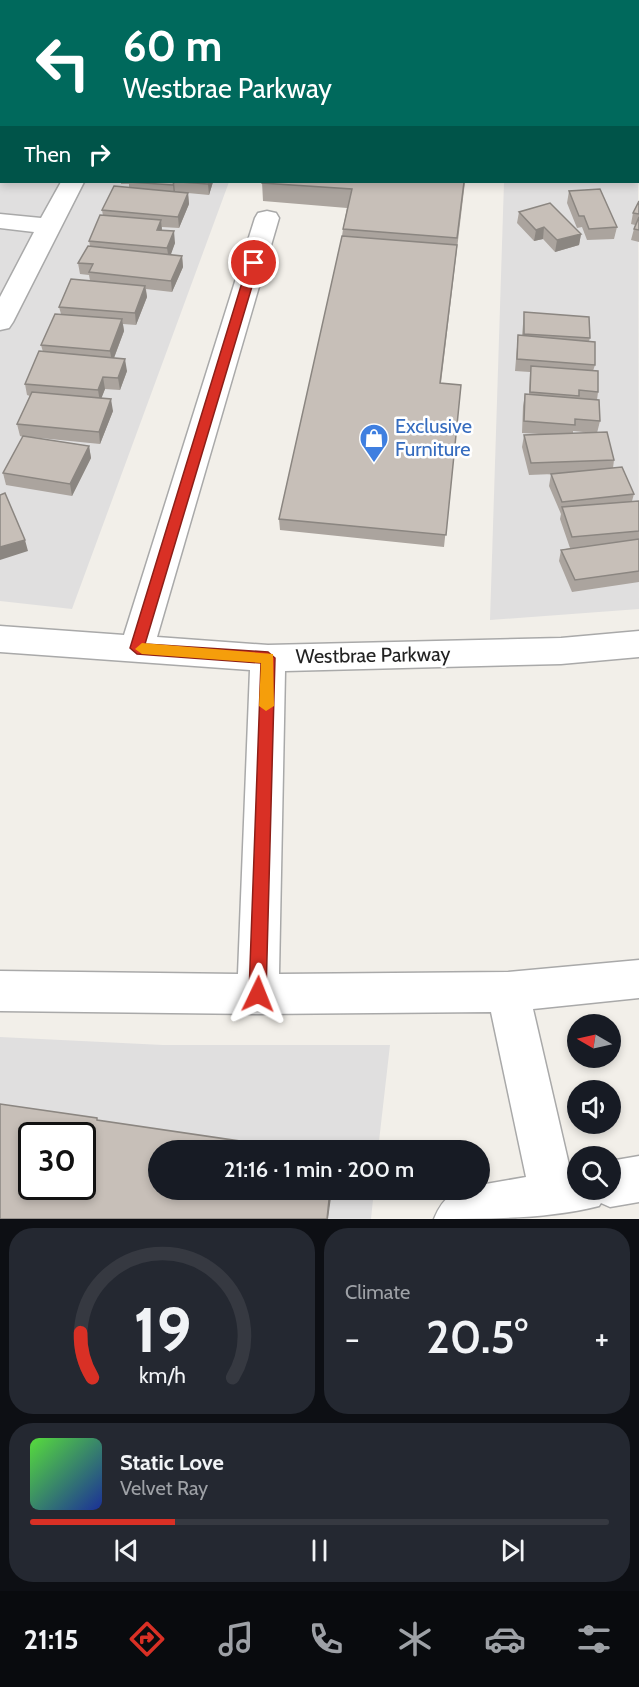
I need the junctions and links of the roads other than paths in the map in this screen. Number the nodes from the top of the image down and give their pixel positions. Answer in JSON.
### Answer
{"nodes":[{"id":1,"x":71,"y":183,"type":"edge"},
{"id":2,"x":267,"y":218,"type":"dead end"},
{"id":3,"x":0,"y":221,"type":"edge"},
{"id":4,"x":49,"y":225,"type":"junction"},
{"id":5,"x":0,"y":322,"type":"edge"},
{"id":6,"x":0,"y":639,"type":"edge"},
{"id":7,"x":639,"y":644,"type":"edge"},
{"id":8,"x":137,"y":648,"type":"junction"},
{"id":9,"x":268,"y":658,"type":"junction"},
{"id":10,"x":639,"y":979,"type":"edge"},
{"id":11,"x":0,"y":991,"type":"edge"},
{"id":12,"x":508,"y":992,"type":"junction"},
{"id":13,"x":258,"y":994,"type":"junction"},
{"id":14,"x":639,"y":1179,"type":"edge"},
{"id":15,"x":621,"y":1182,"type":"edge"},
{"id":16,"x":567,"y":1189,"type":"edge"},
{"id":17,"x":567,"y":1192,"type":"edge"},
{"id":18,"x":457,"y":1219,"type":"edge"}],
"edges":[{"from":1,"to":4,"type":"street"},
{"from":2,"to":8,"type":"street"},
{"from":3,"to":4,"type":"street"},
{"from":4,"to":5,"type":"street"},
{"from":6,"to":8,"type":"street","name":"Westbrae Parkway"},
{"from":7,"to":9,"type":"street","name":"Westbrae Parkway"},
{"from":8,"to":9,"type":"street","name":"Westbrae Parkway"},
{"from":9,"to":13,"type":"street"},
{"from":10,"to":12,"type":"street"},
{"from":11,"to":13,"type":"street"},
{"from":12,"to":13,"type":"street"},
{"from":12,"to":16,"type":"street"},
{"from":14,"to":15,"type":"street"},
{"from":17,"to":18,"type":"street"}]}
